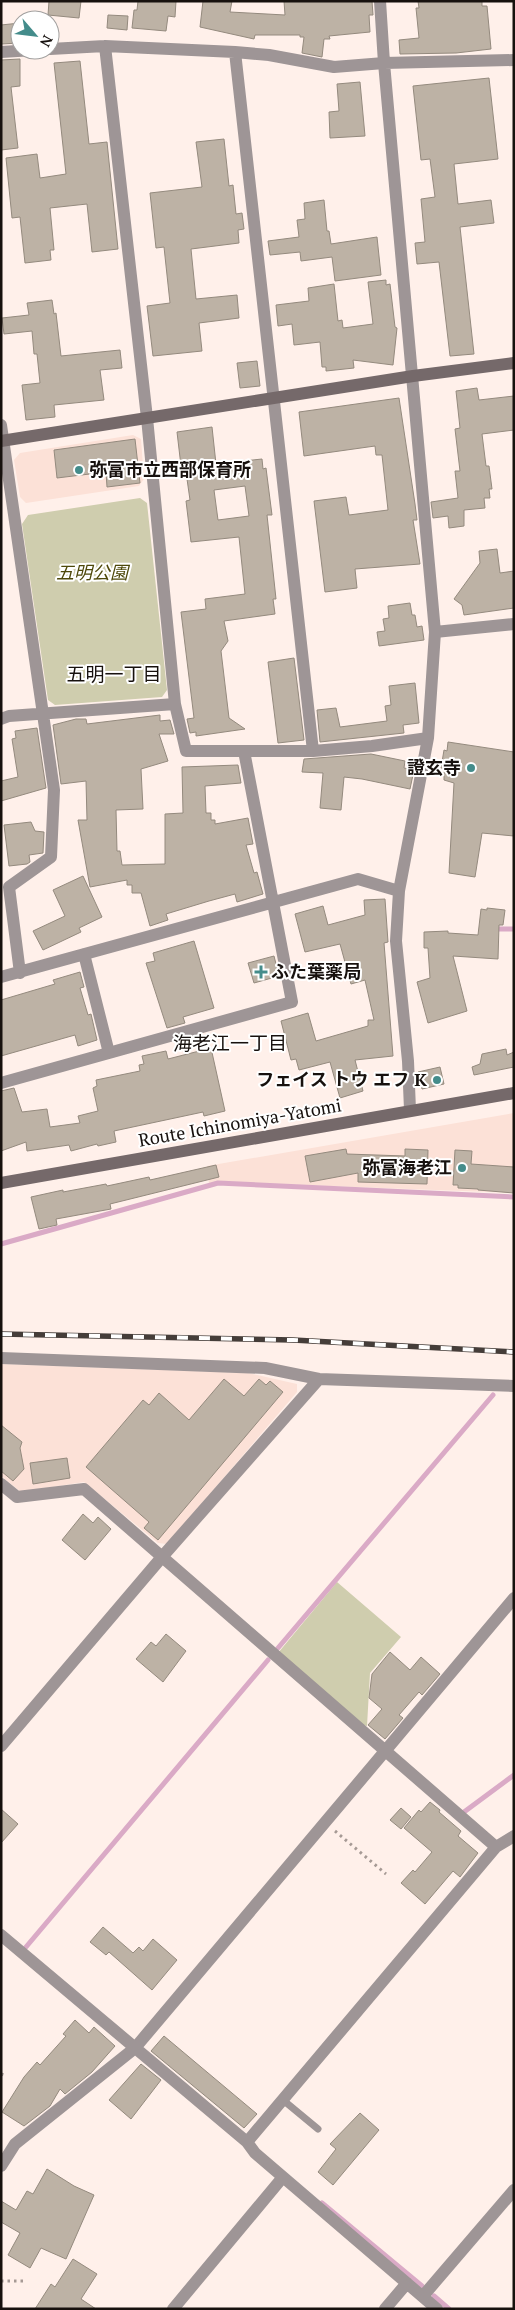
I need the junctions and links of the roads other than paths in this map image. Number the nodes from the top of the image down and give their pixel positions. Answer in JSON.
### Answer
{"nodes":[{"id":1,"x":380,"y":1,"type":"edge"},
{"id":2,"x":105,"y":46,"type":"junction"},
{"id":3,"x":60,"y":48,"type":"edge"},
{"id":4,"x":236,"y":52,"type":"junction"},
{"id":5,"x":514,"y":60,"type":"edge"},
{"id":6,"x":384,"y":63,"type":"junction"},
{"id":7,"x":514,"y":363,"type":"edge"},
{"id":8,"x":413,"y":376,"type":"junction"},
{"id":9,"x":274,"y":398,"type":"junction"},
{"id":10,"x":147,"y":418,"type":"junction"},
{"id":11,"x":1,"y":425,"type":"edge"},
{"id":12,"x":2,"y":441,"type":"edge"},
{"id":13,"x":514,"y":624,"type":"edge"},
{"id":14,"x":435,"y":632,"type":"junction"},
{"id":15,"x":175,"y":704,"type":"junction"},
{"id":16,"x":42,"y":714,"type":"junction"},
{"id":17,"x":1,"y":719,"type":"edge"},
{"id":18,"x":428,"y":738,"type":"junction"},
{"id":19,"x":244,"y":751,"type":"junction"},
{"id":20,"x":313,"y":751,"type":"junction"},
{"id":21,"x":399,"y":891,"type":"junction"},
{"id":22,"x":273,"y":904,"type":"junction"},
{"id":23,"x":84,"y":954,"type":"junction"},
{"id":24,"x":20,"y":972,"type":"junction"},
{"id":25,"x":1,"y":977,"type":"edge"},
{"id":26,"x":109,"y":1053,"type":"junction"},
{"id":27,"x":1,"y":1083,"type":"edge"},
{"id":28,"x":514,"y":1093,"type":"edge"},
{"id":29,"x":410,"y":1110,"type":"junction"},
{"id":30,"x":1,"y":1183,"type":"edge"},
{"id":31,"x":1,"y":1358,"type":"edge"},
{"id":32,"x":319,"y":1379,"type":"junction"},
{"id":33,"x":514,"y":1386,"type":"edge"},
{"id":34,"x":1,"y":1484,"type":"edge"},
{"id":35,"x":162,"y":1557,"type":"junction"},
{"id":36,"x":514,"y":1598,"type":"edge"},
{"id":37,"x":1,"y":1746,"type":"edge"},
{"id":38,"x":385,"y":1751,"type":"junction"},
{"id":39,"x":514,"y":1836,"type":"edge"},
{"id":40,"x":496,"y":1847,"type":"junction"},
{"id":41,"x":1,"y":1935,"type":"edge"},
{"id":42,"x":135,"y":2048,"type":"junction"},
{"id":43,"x":283,"y":2100,"type":"junction"},
{"id":44,"x":318,"y":2129,"type":"dead end"},
{"id":45,"x":247,"y":2142,"type":"junction"},
{"id":46,"x":1,"y":2166,"type":"edge"},
{"id":47,"x":283,"y":2177,"type":"junction"},
{"id":48,"x":514,"y":2190,"type":"edge"},
{"id":49,"x":407,"y":2283,"type":"junction"},
{"id":50,"x":423,"y":2296,"type":"junction"},
{"id":51,"x":172,"y":2309,"type":"edge"},
{"id":52,"x":385,"y":2309,"type":"edge"},
{"id":53,"x":437,"y":2309,"type":"edge"}],
"edges":[{"from":1,"to":6,"type":"street"},
{"from":2,"to":3,"type":"street"},
{"from":2,"to":4,"type":"street"},
{"from":2,"to":10,"type":"street"},
{"from":4,"to":6,"type":"street"},
{"from":4,"to":9,"type":"street"},
{"from":5,"to":6,"type":"street"},
{"from":6,"to":8,"type":"street"},
{"from":7,"to":8,"type":"street"},
{"from":8,"to":9,"type":"street"},
{"from":8,"to":14,"type":"street"},
{"from":9,"to":10,"type":"street"},
{"from":9,"to":20,"type":"street"},
{"from":10,"to":12,"type":"street"},
{"from":10,"to":15,"type":"street"},
{"from":11,"to":12,"type":"street"},
{"from":12,"to":16,"type":"street"},
{"from":13,"to":14,"type":"street"},
{"from":14,"to":18,"type":"street"},
{"from":15,"to":16,"type":"street"},
{"from":15,"to":19,"type":"street"},
{"from":16,"to":17,"type":"street"},
{"from":16,"to":24,"type":"street"},
{"from":18,"to":20,"type":"street"},
{"from":18,"to":21,"type":"street"},
{"from":19,"to":20,"type":"street"},
{"from":19,"to":22,"type":"street"},
{"from":21,"to":22,"type":"street"},
{"from":21,"to":29,"type":"street"},
{"from":22,"to":23,"type":"street"},
{"from":22,"to":26,"type":"street"},
{"from":23,"to":24,"type":"street"},
{"from":23,"to":26,"type":"street"},
{"from":24,"to":25,"type":"street"},
{"from":26,"to":27,"type":"street"},
{"from":28,"to":29,"type":"street","name":"Route Ichinomiya-Yatomi"},
{"from":29,"to":30,"type":"street","name":"Route Ichinomiya-Yatomi"},
{"from":31,"to":32,"type":"street"},
{"from":32,"to":33,"type":"street"},
{"from":32,"to":35,"type":"street"},
{"from":34,"to":35,"type":"street"},
{"from":35,"to":37,"type":"street"},
{"from":35,"to":38,"type":"street"},
{"from":36,"to":38,"type":"street"},
{"from":38,"to":40,"type":"street"},
{"from":38,"to":42,"type":"street"},
{"from":39,"to":40,"type":"street"},
{"from":40,"to":43,"type":"street"},
{"from":41,"to":42,"type":"street"},
{"from":42,"to":45,"type":"street"},
{"from":42,"to":46,"type":"street"},
{"from":43,"to":44,"type":"lane"},
{"from":43,"to":45,"type":"street"},
{"from":45,"to":47,"type":"street"},
{"from":47,"to":49,"type":"street"},
{"from":47,"to":51,"type":"street"},
{"from":48,"to":50,"type":"street"},
{"from":49,"to":50,"type":"street"},
{"from":49,"to":52,"type":"street"},
{"from":50,"to":53,"type":"street"}]}
